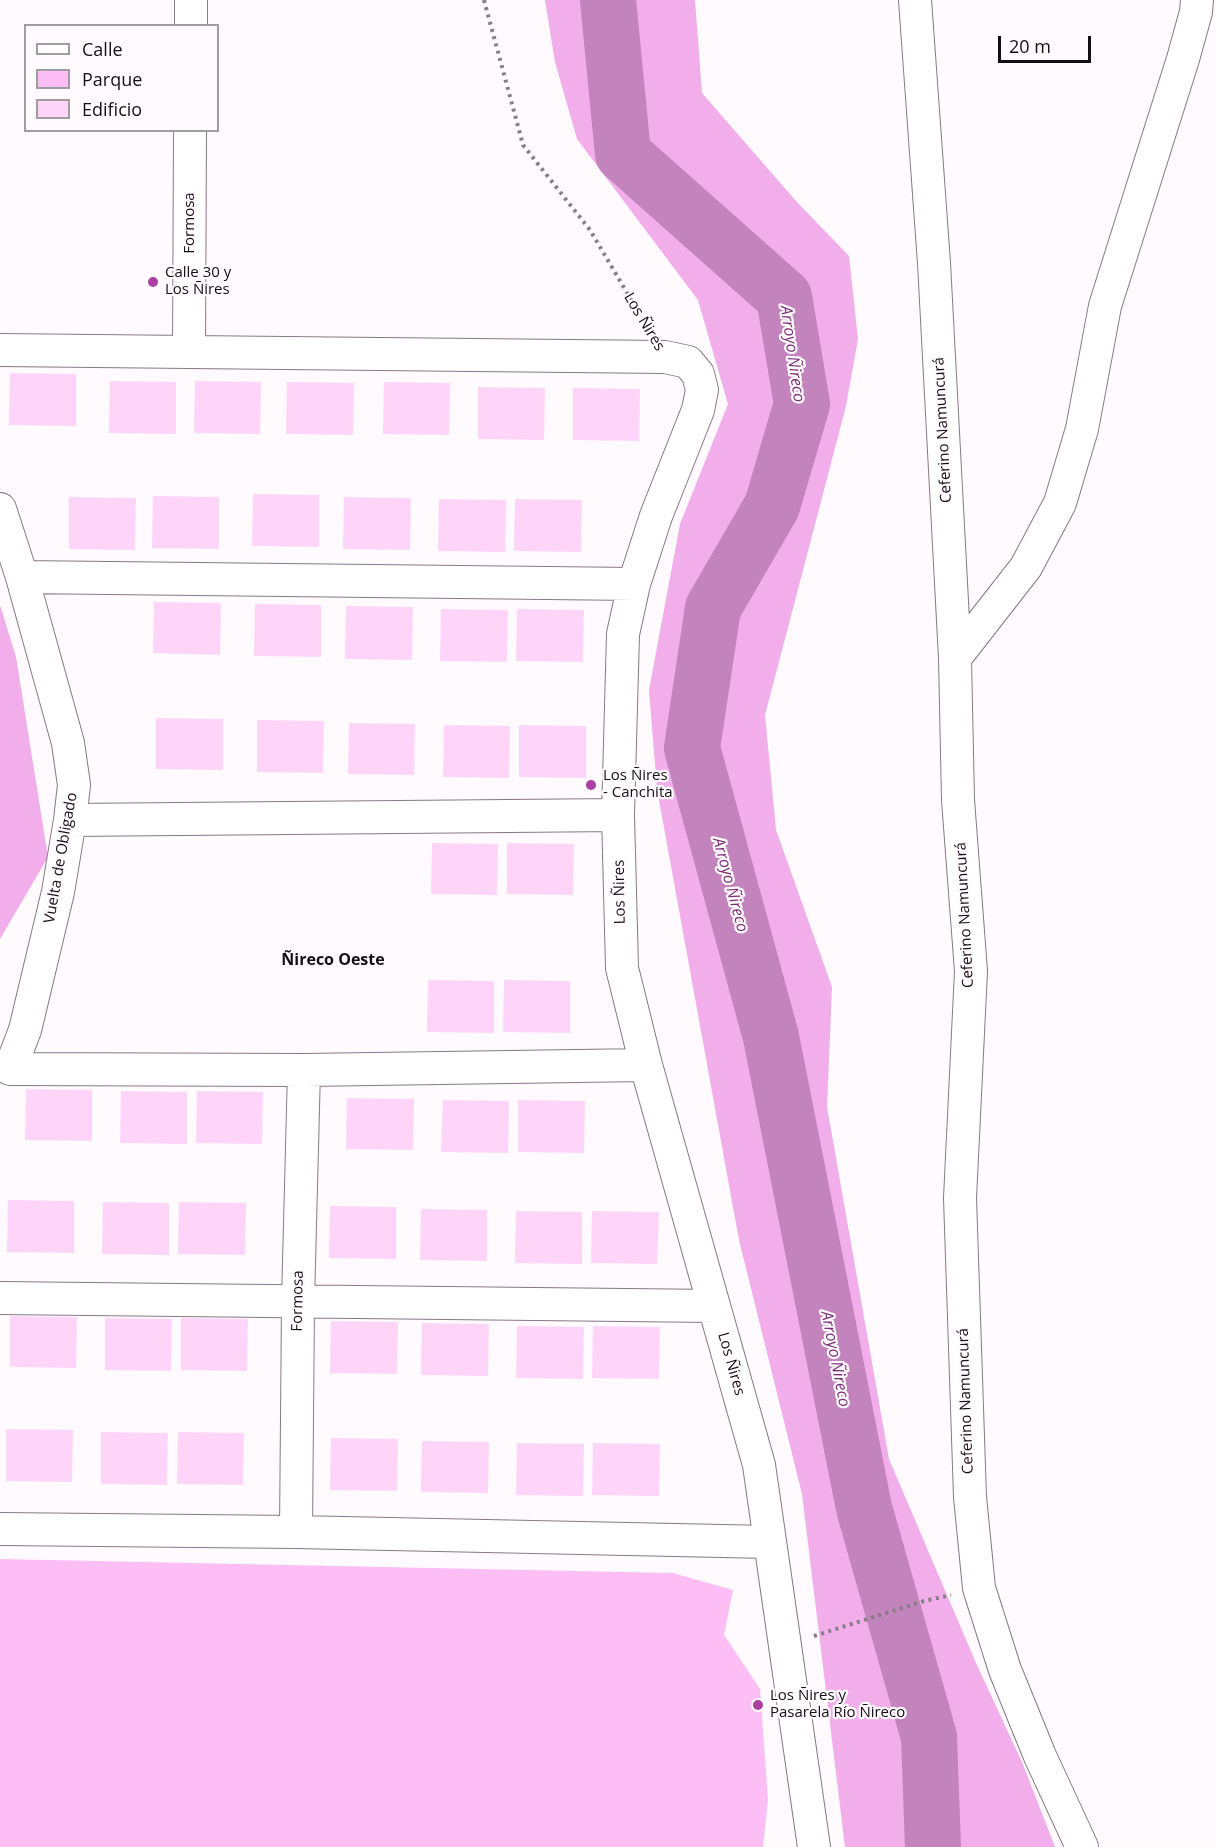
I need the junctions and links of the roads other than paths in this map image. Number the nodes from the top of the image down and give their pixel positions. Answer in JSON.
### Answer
{"nodes":[{"id":1,"x":191,"y":0,"type":"edge"},
{"id":2,"x":915,"y":0,"type":"edge"},
{"id":3,"x":1197,"y":0,"type":"edge"},
{"id":4,"x":190,"y":24,"type":"edge"},
{"id":5,"x":190,"y":132,"type":"edge"},
{"id":6,"x":0,"y":350,"type":"edge"},
{"id":7,"x":189,"y":351,"type":"junction"},
{"id":8,"x":0,"y":509,"type":"edge"},
{"id":9,"x":22,"y":578,"type":"junction"},
{"id":10,"x":634,"y":584,"type":"junction"},
{"id":11,"x":955,"y":658,"type":"junction"},
{"id":12,"x":618,"y":815,"type":"junction"},
{"id":13,"x":70,"y":820,"type":"junction"},
{"id":14,"x":646,"y":1065,"type":"junction"},
{"id":15,"x":304,"y":1070,"type":"junction"},
{"id":16,"x":0,"y":1298,"type":"edge"},
{"id":17,"x":298,"y":1302,"type":"junction"},
{"id":18,"x":714,"y":1306,"type":"junction"},
{"id":19,"x":0,"y":1529,"type":"edge"},
{"id":20,"x":296,"y":1532,"type":"junction"},
{"id":21,"x":770,"y":1542,"type":"junction"},
{"id":22,"x":814,"y":1847,"type":"edge"},
{"id":23,"x":1082,"y":1847,"type":"edge"}],
"edges":[{"from":1,"to":4,"type":"street"},
{"from":2,"to":11,"type":"street","name":"Ceferino Namuncurá"},
{"from":3,"to":11,"type":"street"},
{"from":5,"to":7,"type":"street","name":"Formosa"},
{"from":6,"to":7,"type":"street"},
{"from":7,"to":10,"type":"street","name":"Los Ñires"},
{"from":8,"to":9,"type":"street","name":"Vuelta de Obligado"},
{"from":9,"to":10,"type":"street"},
{"from":9,"to":13,"type":"street","name":"Vuelta de Obligado"},
{"from":10,"to":12,"type":"street","name":"Los Ñires"},
{"from":11,"to":23,"type":"street","name":"Ceferino Namuncurá"},
{"from":12,"to":13,"type":"street"},
{"from":12,"to":14,"type":"street","name":"Los Ñires"},
{"from":13,"to":15,"type":"street","name":"Vuelta de Obligado"},
{"from":14,"to":15,"type":"street"},
{"from":14,"to":18,"type":"street","name":"Los Ñires"},
{"from":15,"to":17,"type":"street","name":"Formosa"},
{"from":16,"to":17,"type":"street"},
{"from":17,"to":18,"type":"street"},
{"from":17,"to":20,"type":"street","name":"Formosa"},
{"from":18,"to":21,"type":"street","name":"Los Ñires"},
{"from":19,"to":20,"type":"street"},
{"from":20,"to":21,"type":"street"},
{"from":21,"to":22,"type":"street","name":"Los Ñires"}]}
